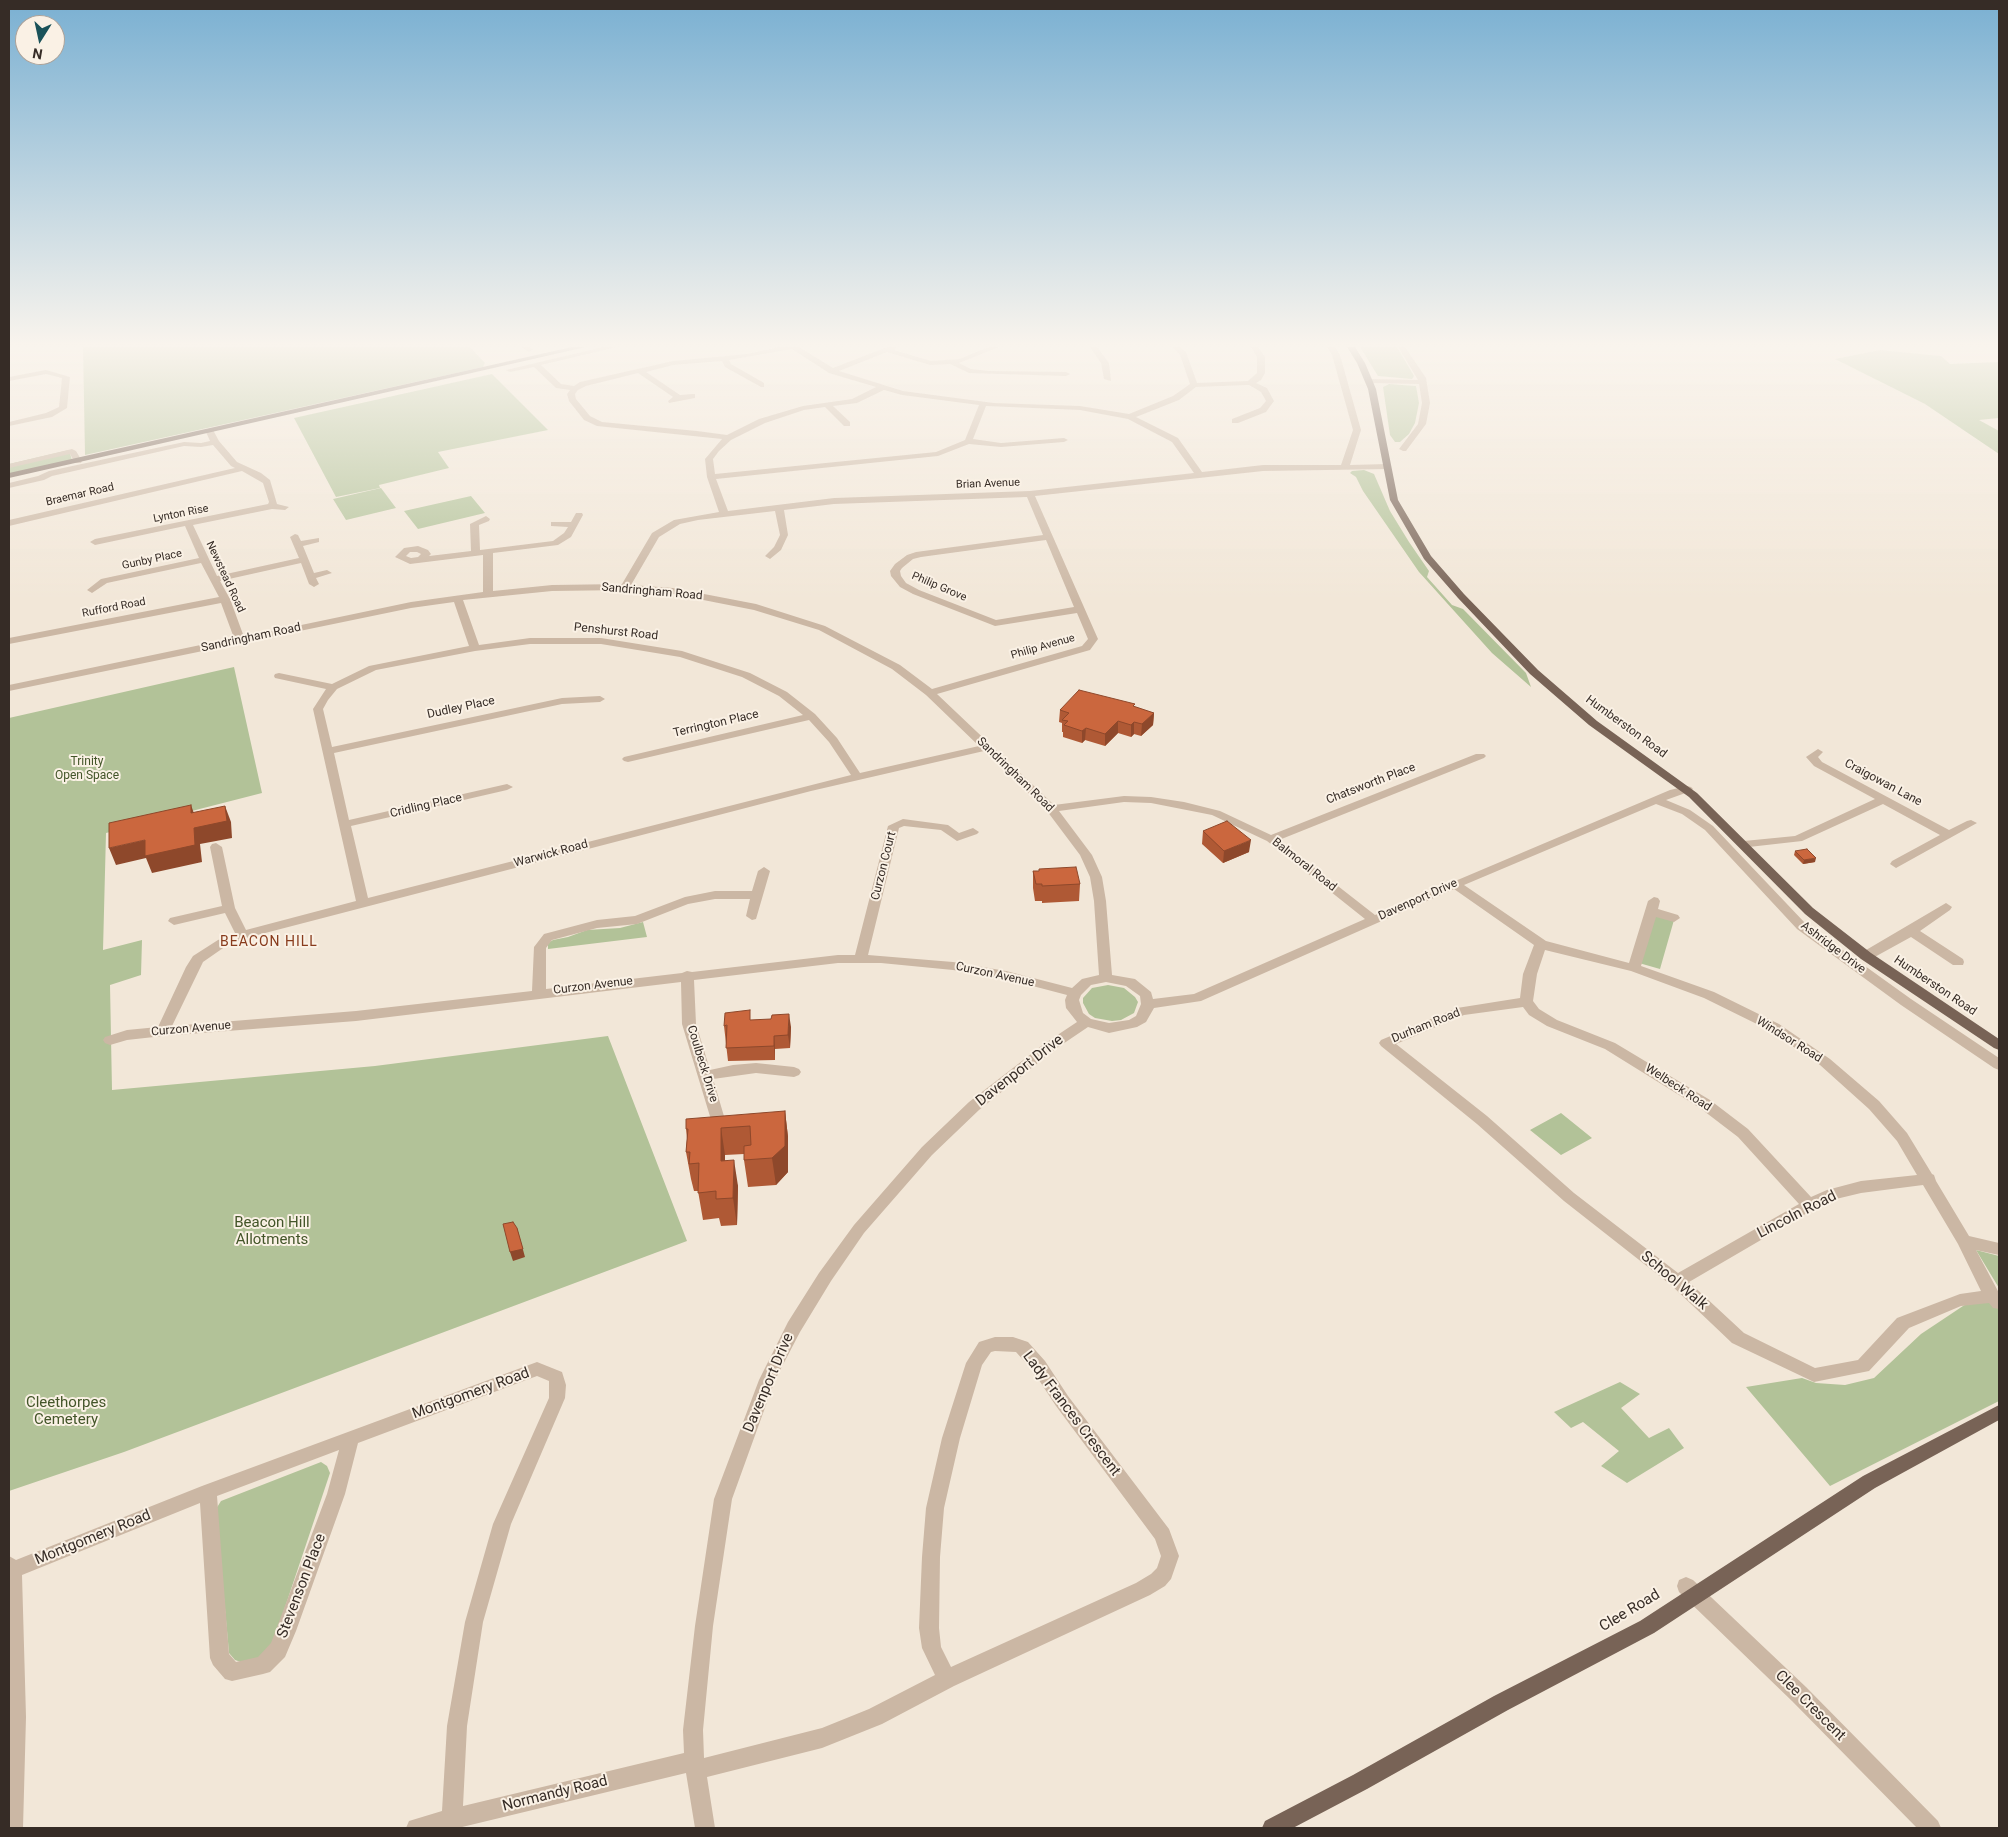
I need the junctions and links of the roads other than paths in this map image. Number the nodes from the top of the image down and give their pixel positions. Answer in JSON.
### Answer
{"nodes":[{"id":1,"x":210,"y":432,"type":"edge"},
{"id":2,"x":207,"y":433,"type":"edge"},
{"id":3,"x":694,"y":433,"type":"edge"},
{"id":4,"x":739,"y":433,"type":"edge"},
{"id":5,"x":971,"y":433,"type":"edge"},
{"id":6,"x":1161,"y":433,"type":"edge"},
{"id":7,"x":1356,"y":433,"type":"edge"},
{"id":8,"x":1379,"y":433,"type":"edge"},
{"id":9,"x":1415,"y":433,"type":"edge"},
{"id":10,"x":728,"y":438,"type":"junction"},
{"id":11,"x":1068,"y":440,"type":"dead end"},
{"id":12,"x":968,"y":441,"type":"junction"},
{"id":13,"x":215,"y":442,"type":"junction"},
{"id":14,"x":1403,"y":448,"type":"dead end"},
{"id":15,"x":78,"y":461,"type":"junction"},
{"id":16,"x":9,"y":466,"type":"edge"},
{"id":17,"x":1345,"y":466,"type":"junction"},
{"id":18,"x":1386,"y":467,"type":"junction"},
{"id":19,"x":244,"y":468,"type":"junction"},
{"id":20,"x":1200,"y":475,"type":"junction"},
{"id":21,"x":9,"y":476,"type":"edge"},
{"id":22,"x":711,"y":477,"type":"junction"},
{"id":23,"x":24,"y":478,"type":"junction"},
{"id":24,"x":9,"y":485,"type":"edge"},
{"id":25,"x":1030,"y":494,"type":"junction"},
{"id":26,"x":272,"y":506,"type":"junction"},
{"id":27,"x":285,"y":507,"type":"dead end"},
{"id":28,"x":779,"y":508,"type":"junction"},
{"id":29,"x":724,"y":514,"type":"junction"},
{"id":30,"x":579,"y":516,"type":"dead end"},
{"id":31,"x":486,"y":519,"type":"dead end"},
{"id":32,"x":9,"y":523,"type":"edge"},
{"id":33,"x":188,"y":523,"type":"junction"},
{"id":34,"x":554,"y":524,"type":"dead end"},
{"id":35,"x":573,"y":525,"type":"junction"},
{"id":36,"x":1049,"y":537,"type":"junction"},
{"id":37,"x":316,"y":540,"type":"dead end"},
{"id":38,"x":95,"y":542,"type":"dead end"},
{"id":39,"x":488,"y":550,"type":"junction"},
{"id":40,"x":476,"y":552,"type":"junction"},
{"id":41,"x":770,"y":556,"type":"dead end"},
{"id":42,"x":305,"y":559,"type":"junction"},
{"id":43,"x":421,"y":559,"type":"dead end"},
{"id":44,"x":204,"y":560,"type":"junction"},
{"id":45,"x":328,"y":573,"type":"dead end"},
{"id":46,"x":93,"y":579,"type":"dead end"},
{"id":47,"x":214,"y":579,"type":"junction"},
{"id":48,"x":104,"y":581,"type":"junction"},
{"id":49,"x":625,"y":587,"type":"junction"},
{"id":50,"x":92,"y":590,"type":"dead end"},
{"id":51,"x":488,"y":594,"type":"junction"},
{"id":52,"x":457,"y":598,"type":"junction"},
{"id":53,"x":225,"y":599,"type":"junction"},
{"id":54,"x":1080,"y":608,"type":"junction"},
{"id":55,"x":240,"y":640,"type":"junction"},
{"id":56,"x":9,"y":641,"type":"edge"},
{"id":57,"x":475,"y":648,"type":"junction"},
{"id":58,"x":279,"y":676,"type":"dead end"},
{"id":59,"x":332,"y":687,"type":"junction"},
{"id":60,"x":9,"y":688,"type":"edge"},
{"id":61,"x":930,"y":692,"type":"junction"},
{"id":62,"x":600,"y":699,"type":"dead end"},
{"id":63,"x":811,"y":716,"type":"junction"},
{"id":64,"x":987,"y":747,"type":"junction"},
{"id":65,"x":328,"y":751,"type":"junction"},
{"id":66,"x":1818,"y":752,"type":"dead end"},
{"id":67,"x":1480,"y":756,"type":"dead end"},
{"id":68,"x":628,"y":759,"type":"dead end"},
{"id":69,"x":857,"y":776,"type":"junction"},
{"id":70,"x":507,"y":787,"type":"dead end"},
{"id":71,"x":1687,"y":790,"type":"junction"},
{"id":72,"x":1885,"y":799,"type":"junction"},
{"id":73,"x":1657,"y":800,"type":"junction"},
{"id":74,"x":1051,"y":809,"type":"junction"},
{"id":75,"x":1972,"y":823,"type":"dead end"},
{"id":76,"x":344,"y":824,"type":"junction"},
{"id":77,"x":973,"y":832,"type":"dead end"},
{"id":78,"x":1949,"y":835,"type":"junction"},
{"id":79,"x":1271,"y":839,"type":"junction"},
{"id":80,"x":1744,"y":845,"type":"junction"},
{"id":81,"x":216,"y":847,"type":"dead end"},
{"id":82,"x":1896,"y":864,"type":"dead end"},
{"id":83,"x":764,"y":871,"type":"dead end"},
{"id":84,"x":1455,"y":884,"type":"junction"},
{"id":85,"x":757,"y":895,"type":"junction"},
{"id":86,"x":363,"y":903,"type":"junction"},
{"id":87,"x":1946,"y":907,"type":"dead end"},
{"id":88,"x":229,"y":908,"type":"junction"},
{"id":89,"x":752,"y":916,"type":"dead end"},
{"id":90,"x":1674,"y":918,"type":"dead end"},
{"id":91,"x":1374,"y":920,"type":"junction"},
{"id":92,"x":174,"y":921,"type":"dead end"},
{"id":93,"x":1911,"y":931,"type":"junction"},
{"id":94,"x":242,"y":935,"type":"junction"},
{"id":95,"x":1541,"y":944,"type":"junction"},
{"id":96,"x":1866,"y":956,"type":"junction"},
{"id":97,"x":861,"y":958,"type":"junction"},
{"id":98,"x":1958,"y":962,"type":"dead end"},
{"id":99,"x":1634,"y":968,"type":"junction"},
{"id":100,"x":687,"y":975,"type":"junction"},
{"id":101,"x":1106,"y":978,"type":"junction"},
{"id":102,"x":539,"y":993,"type":"junction"},
{"id":103,"x":1075,"y":993,"type":"junction"},
{"id":104,"x":1526,"y":1002,"type":"junction"},
{"id":105,"x":1148,"y":1004,"type":"junction"},
{"id":106,"x":1086,"y":1022,"type":"junction"},
{"id":107,"x":163,"y":1030,"type":"junction"},
{"id":108,"x":110,"y":1040,"type":"dead end"},
{"id":109,"x":1386,"y":1043,"type":"joint"},
{"id":110,"x":1999,"y":1045,"type":"edge"},
{"id":111,"x":1999,"y":1065,"type":"edge"},
{"id":112,"x":794,"y":1072,"type":"dead end"},
{"id":113,"x":706,"y":1076,"type":"junction"},
{"id":114,"x":719,"y":1122,"type":"edge"},
{"id":115,"x":1929,"y":1179,"type":"junction"},
{"id":116,"x":1809,"y":1205,"type":"junction"},
{"id":117,"x":1964,"y":1241,"type":"junction"},
{"id":118,"x":1999,"y":1249,"type":"edge"},
{"id":119,"x":1676,"y":1281,"type":"junction"},
{"id":120,"x":1996,"y":1300,"type":"edge"},
{"id":121,"x":1999,"y":1412,"type":"edge"},
{"id":122,"x":351,"y":1438,"type":"junction"},
{"id":123,"x":208,"y":1492,"type":"junction"},
{"id":124,"x":11,"y":1567,"type":"edge"},
{"id":125,"x":1690,"y":1590,"type":"junction"},
{"id":126,"x":947,"y":1679,"type":"junction"},
{"id":127,"x":695,"y":1765,"type":"junction"},
{"id":128,"x":452,"y":1819,"type":"junction"},
{"id":129,"x":1278,"y":1827,"type":"edge"},
{"id":130,"x":13,"y":1828,"type":"edge"},
{"id":131,"x":416,"y":1828,"type":"edge"},
{"id":132,"x":705,"y":1828,"type":"edge"},
{"id":133,"x":1931,"y":1828,"type":"edge"}],
"edges":[{"from":1,"to":13,"type":"street"},
{"from":2,"to":15,"type":"main road"},
{"from":3,"to":10,"type":"street"},
{"from":4,"to":10,"type":"street"},
{"from":5,"to":12,"type":"street"},
{"from":6,"to":20,"type":"street"},
{"from":7,"to":17,"type":"street"},
{"from":8,"to":18,"type":"main road","name":"Humberston Road"},
{"from":9,"to":14,"type":"street"},
{"from":10,"to":22,"type":"street"},
{"from":11,"to":12,"type":"street"},
{"from":12,"to":22,"type":"street"},
{"from":13,"to":19,"type":"street"},
{"from":13,"to":23,"type":"street"},
{"from":15,"to":16,"type":"street"},
{"from":15,"to":23,"type":"main road"},
{"from":17,"to":18,"type":"street","name":"Brian Avenue"},
{"from":17,"to":20,"type":"street","name":"Brian Avenue"},
{"from":18,"to":71,"type":"main road","name":"Humberston Road"},
{"from":19,"to":26,"type":"street"},
{"from":19,"to":32,"type":"street","name":"Braemar Road"},
{"from":20,"to":25,"type":"street","name":"Brian Avenue"},
{"from":21,"to":23,"type":"main road"},
{"from":22,"to":29,"type":"street"},
{"from":23,"to":24,"type":"street"},
{"from":25,"to":28,"type":"street","name":"Brian Avenue"},
{"from":25,"to":36,"type":"street","name":"Philip Avenue"},
{"from":26,"to":27,"type":"street","name":"Lynton Rise"},
{"from":26,"to":33,"type":"street","name":"Lynton Rise"},
{"from":28,"to":29,"type":"street","name":"Brian Avenue"},
{"from":28,"to":41,"type":"street"},
{"from":29,"to":49,"type":"street","name":"Brian Avenue"},
{"from":30,"to":35,"type":"street"},
{"from":31,"to":40,"type":"street"},
{"from":33,"to":38,"type":"street","name":"Lynton Rise"},
{"from":33,"to":44,"type":"street","name":"Newstead Road"},
{"from":34,"to":35,"type":"street"},
{"from":35,"to":39,"type":"street"},
{"from":36,"to":54,"type":"street","name":"Philip Avenue"},
{"from":36,"to":54,"type":"street","name":"Philip Grove"},
{"from":37,"to":42,"type":"street"},
{"from":39,"to":40,"type":"street"},
{"from":39,"to":51,"type":"street"},
{"from":40,"to":43,"type":"street"},
{"from":42,"to":45,"type":"street"},
{"from":42,"to":47,"type":"street"},
{"from":44,"to":47,"type":"street","name":"Newstead Road"},
{"from":44,"to":48,"type":"street","name":"Gunby Place"},
{"from":46,"to":48,"type":"street","name":"Gunby Place"},
{"from":47,"to":53,"type":"street","name":"Newstead Road"},
{"from":48,"to":50,"type":"street","name":"Gunby Place"},
{"from":49,"to":51,"type":"street","name":"Sandringham Road"},
{"from":49,"to":61,"type":"street","name":"Sandringham Road"},
{"from":51,"to":52,"type":"street","name":"Sandringham Road"},
{"from":52,"to":55,"type":"street","name":"Sandringham Road"},
{"from":52,"to":57,"type":"street"},
{"from":53,"to":55,"type":"street","name":"Newstead Road"},
{"from":53,"to":56,"type":"street","name":"Rufford Road"},
{"from":54,"to":61,"type":"street","name":"Philip Avenue"},
{"from":55,"to":60,"type":"street","name":"Sandringham Road"},
{"from":57,"to":59,"type":"street","name":"Penshurst Road"},
{"from":57,"to":63,"type":"street","name":"Penshurst Road"},
{"from":58,"to":59,"type":"street"},
{"from":59,"to":65,"type":"street","name":"Penshurst Road"},
{"from":61,"to":64,"type":"street","name":"Sandringham Road"},
{"from":62,"to":65,"type":"street","name":"Dudley Place"},
{"from":63,"to":68,"type":"street","name":"Terrington Place"},
{"from":63,"to":69,"type":"street","name":"Penshurst Road"},
{"from":64,"to":69,"type":"street","name":"Warwick Road"},
{"from":64,"to":74,"type":"street","name":"Sandringham Road"},
{"from":65,"to":76,"type":"street","name":"Penshurst Road"},
{"from":66,"to":72,"type":"street","name":"Craigowan Lane"},
{"from":67,"to":79,"type":"street","name":"Chatsworth Place"},
{"from":69,"to":86,"type":"street","name":"Warwick Road"},
{"from":70,"to":76,"type":"street","name":"Cridling Place"},
{"from":71,"to":73,"type":"street","name":"Davenport Drive"},
{"from":71,"to":80,"type":"main road","name":"Humberston Road"},
{"from":72,"to":78,"type":"street","name":"Craigowan Lane"},
{"from":72,"to":80,"type":"street"},
{"from":73,"to":84,"type":"street","name":"Davenport Drive"},
{"from":73,"to":111,"type":"street","name":"Ashridge Drive"},
{"from":74,"to":79,"type":"street","name":"Balmoral Road"},
{"from":74,"to":101,"type":"street","name":"Sandringham Road"},
{"from":75,"to":78,"type":"street"},
{"from":76,"to":86,"type":"street","name":"Penshurst Road"},
{"from":77,"to":97,"type":"street","name":"Curzon Court"},
{"from":78,"to":82,"type":"street"},
{"from":79,"to":91,"type":"street","name":"Balmoral Road"},
{"from":80,"to":96,"type":"main road","name":"Humberston Road"},
{"from":81,"to":88,"type":"street"},
{"from":83,"to":85,"type":"street"},
{"from":84,"to":91,"type":"street","name":"Davenport Drive"},
{"from":84,"to":95,"type":"street","name":"Windsor Road"},
{"from":85,"to":89,"type":"street"},
{"from":85,"to":102,"type":"street"},
{"from":86,"to":94,"type":"street","name":"Warwick Road"},
{"from":87,"to":93,"type":"street"},
{"from":88,"to":92,"type":"street"},
{"from":88,"to":94,"type":"street"},
{"from":90,"to":99,"type":"street"},
{"from":91,"to":105,"type":"street","name":"Davenport Drive"},
{"from":93,"to":96,"type":"street"},
{"from":93,"to":98,"type":"street"},
{"from":94,"to":107,"type":"street","name":"Warwick Road"},
{"from":95,"to":99,"type":"street","name":"Windsor Road"},
{"from":95,"to":104,"type":"street"},
{"from":96,"to":110,"type":"main road","name":"Humberston Road"},
{"from":97,"to":100,"type":"street","name":"Curzon Avenue"},
{"from":97,"to":103,"type":"street","name":"Curzon Avenue"},
{"from":99,"to":115,"type":"street","name":"Windsor Road"},
{"from":100,"to":102,"type":"street","name":"Curzon Avenue"},
{"from":100,"to":113,"type":"street","name":"Coulbeck Drive"},
{"from":101,"to":103,"type":"street"},
{"from":101,"to":105,"type":"street"},
{"from":102,"to":107,"type":"street","name":"Curzon Avenue"},
{"from":103,"to":106,"type":"street"},
{"from":104,"to":109,"type":"street","name":"Durham Road"},
{"from":104,"to":116,"type":"street","name":"Welbeck Road"},
{"from":105,"to":106,"type":"street"},
{"from":106,"to":127,"type":"street","name":"Davenport Drive"},
{"from":107,"to":108,"type":"street","name":"Curzon Avenue"},
{"from":109,"to":119,"type":"street","name":"School Walk"},
{"from":112,"to":113,"type":"street"},
{"from":113,"to":114,"type":"street","name":"Coulbeck Drive"},
{"from":115,"to":116,"type":"street","name":"Lincoln Road"},
{"from":115,"to":117,"type":"street","name":"Windsor Road"},
{"from":116,"to":119,"type":"street","name":"Lincoln Road"},
{"from":117,"to":118,"type":"street"},
{"from":117,"to":120,"type":"street","name":"Windsor Road"},
{"from":119,"to":120,"type":"street","name":"School Walk"},
{"from":121,"to":125,"type":"main road","name":"Clee Road"},
{"from":122,"to":123,"type":"street","name":"Montgomery Road"},
{"from":122,"to":123,"type":"street","name":"Stevenson Place"},
{"from":122,"to":128,"type":"street","name":"Montgomery Road"},
{"from":123,"to":124,"type":"street","name":"Montgomery Road"},
{"from":124,"to":130,"type":"street"},
{"from":125,"to":129,"type":"main road","name":"Clee Road"},
{"from":125,"to":133,"type":"street","name":"Clee Crescent"},
{"from":126,"to":126,"type":"street","name":"Lady Frances Crescent"},
{"from":126,"to":127,"type":"street","name":"Lady Frances Crescent"},
{"from":127,"to":128,"type":"street","name":"Normandy Road"},
{"from":127,"to":132,"type":"street","name":"Davenport Drive"},
{"from":128,"to":131,"type":"street","name":"Normandy Road"}]}
